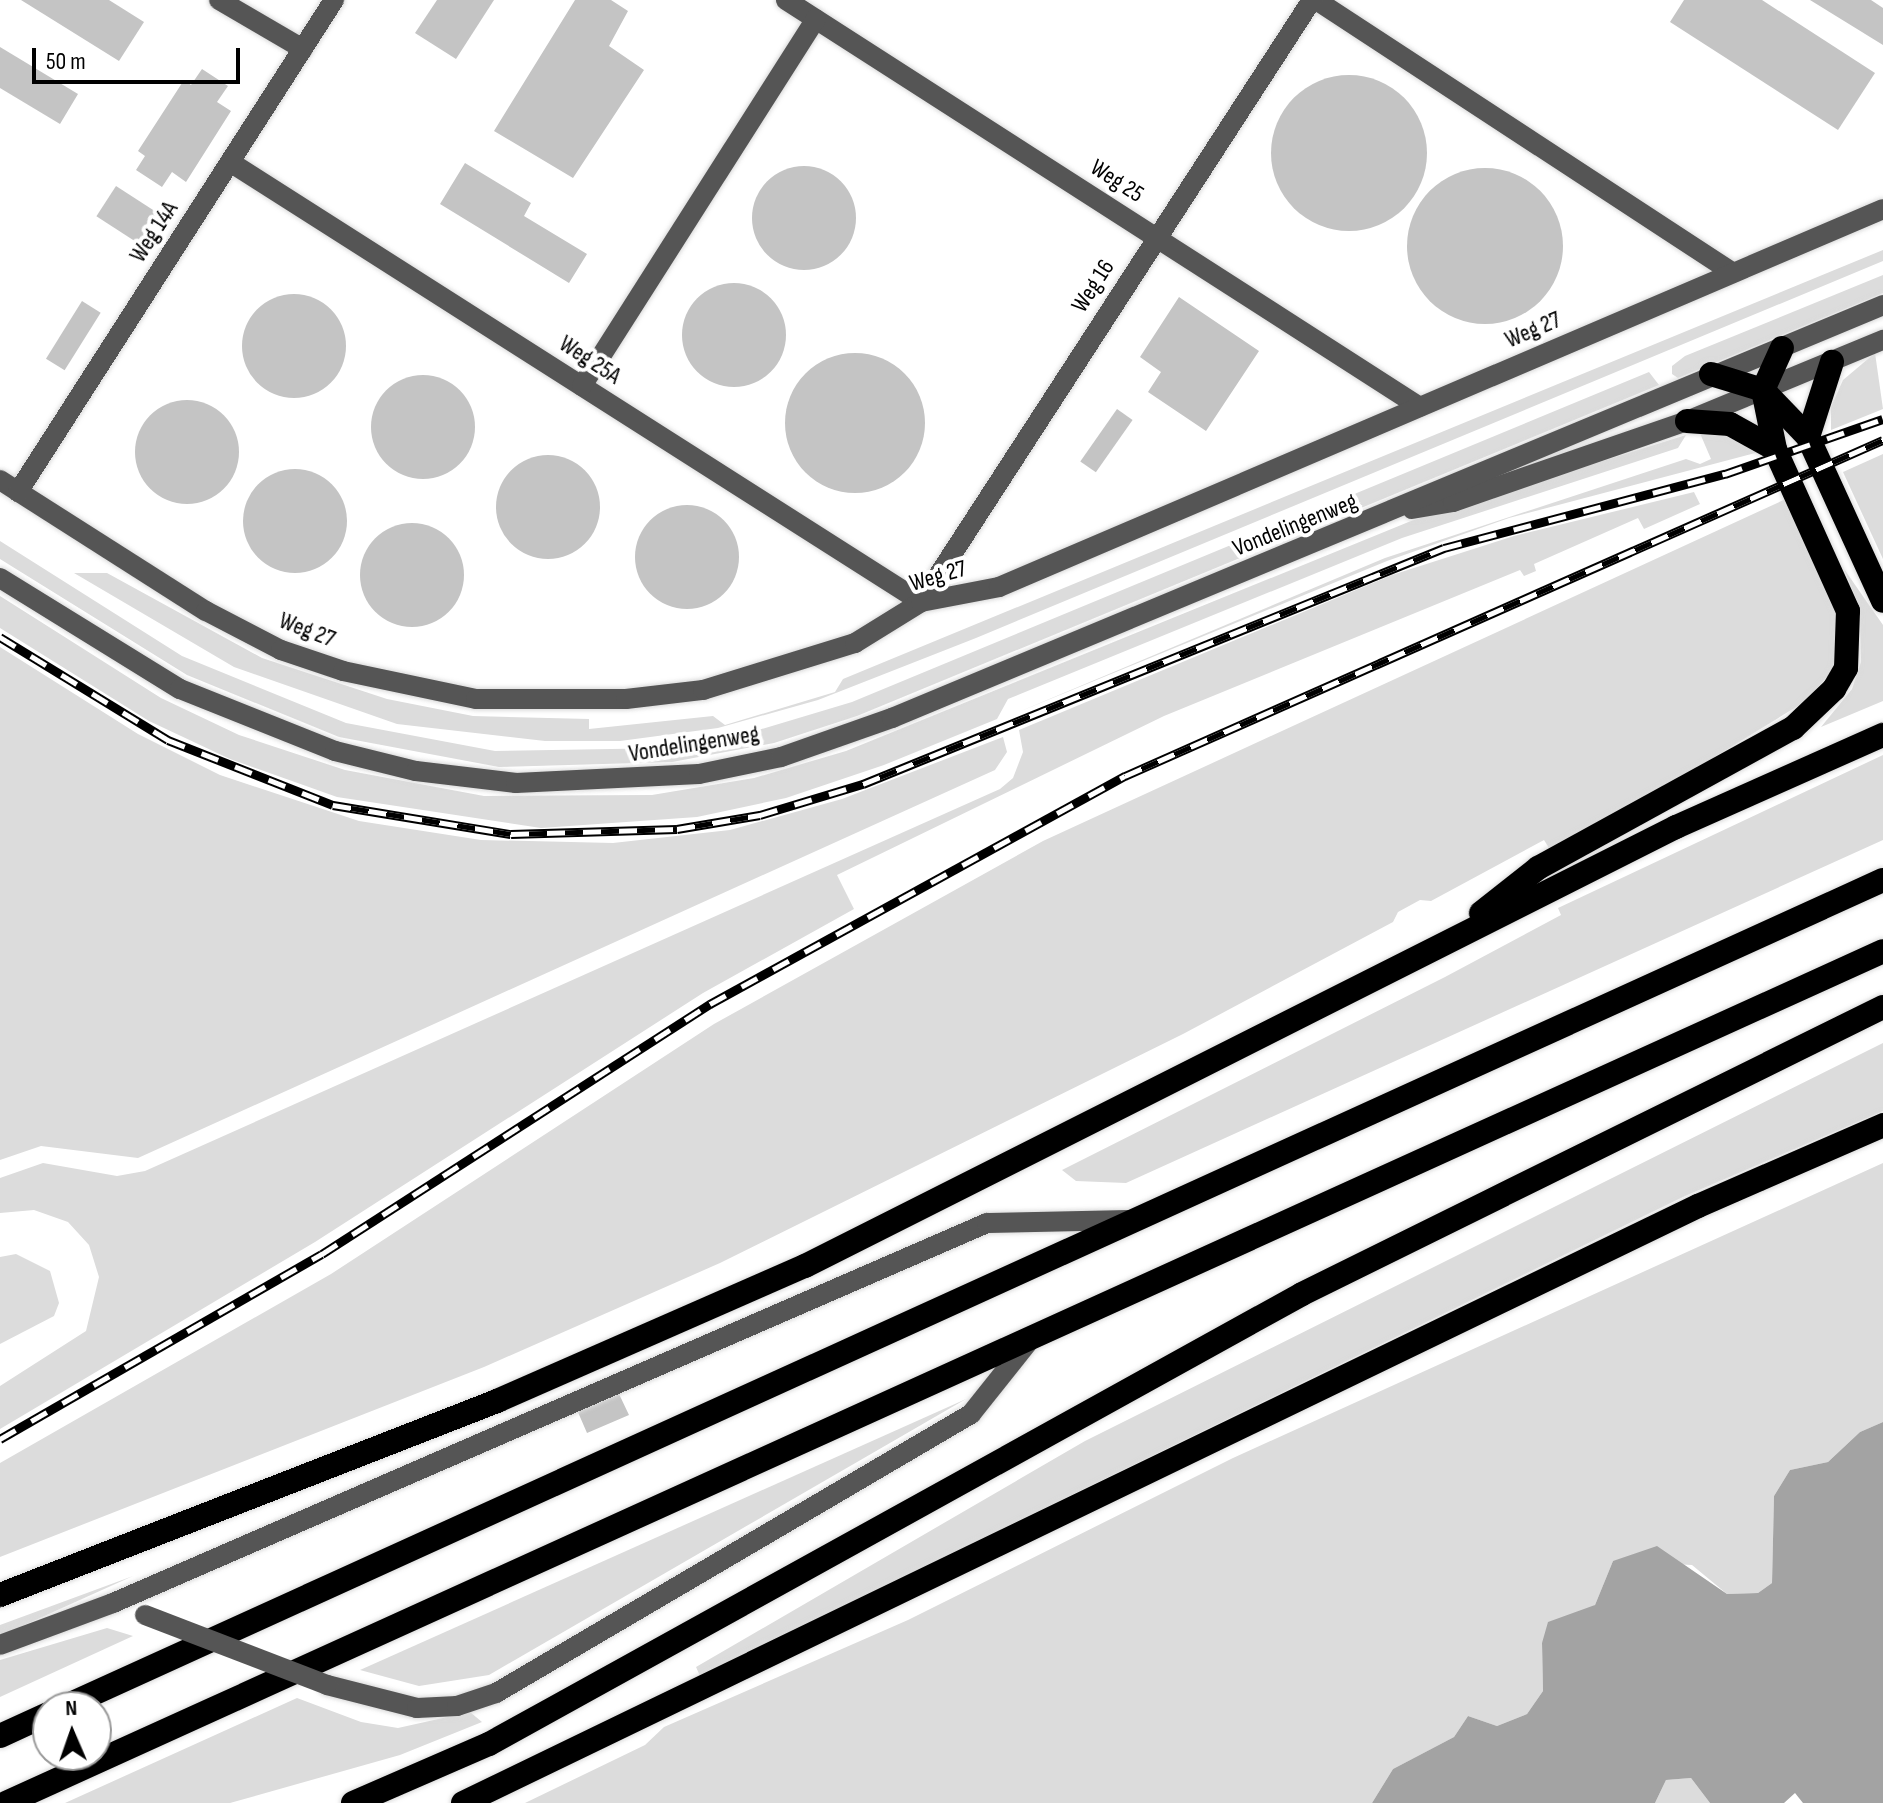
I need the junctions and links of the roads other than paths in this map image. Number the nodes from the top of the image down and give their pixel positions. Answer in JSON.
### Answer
{"nodes":[{"id":1,"x":219,"y":0,"type":"edge"},
{"id":2,"x":334,"y":0,"type":"edge"},
{"id":3,"x":786,"y":0,"type":"edge"},
{"id":4,"x":1314,"y":0,"type":"edge"},
{"id":5,"x":816,"y":19,"type":"junction"},
{"id":6,"x":303,"y":49,"type":"junction"},
{"id":7,"x":230,"y":162,"type":"junction"},
{"id":8,"x":1883,"y":209,"type":"edge"},
{"id":9,"x":1155,"y":237,"type":"junction"},
{"id":10,"x":1733,"y":273,"type":"junction"},
{"id":11,"x":1883,"y":305,"type":"edge"},
{"id":12,"x":1883,"y":340,"type":"edge"},
{"id":13,"x":1782,"y":348,"type":"junction"},
{"id":14,"x":1832,"y":362,"type":"junction"},
{"id":15,"x":1711,"y":374,"type":"junction"},
{"id":16,"x":582,"y":386,"type":"junction"},
{"id":17,"x":1763,"y":390,"type":"junction"},
{"id":18,"x":1420,"y":407,"type":"junction"},
{"id":19,"x":1687,"y":421,"type":"junction"},
{"id":20,"x":1808,"y":437,"type":"junction"},
{"id":21,"x":1775,"y":449,"type":"junction"},
{"id":22,"x":0,"y":480,"type":"edge"},
{"id":23,"x":18,"y":492,"type":"junction"},
{"id":24,"x":1397,"y":511,"type":"junction"},
{"id":25,"x":0,"y":578,"type":"edge"},
{"id":26,"x":1883,"y":601,"type":"edge"},
{"id":27,"x":921,"y":602,"type":"junction"},
{"id":28,"x":1883,"y":735,"type":"edge"},
{"id":29,"x":1883,"y":880,"type":"edge"},
{"id":30,"x":1438,"y":946,"type":"junction"},
{"id":31,"x":1883,"y":951,"type":"edge"},
{"id":32,"x":1883,"y":1007,"type":"edge"},
{"id":33,"x":1883,"y":1125,"type":"edge"},
{"id":34,"x":1134,"y":1220,"type":"junction"},
{"id":35,"x":1035,"y":1334,"type":"junction"},
{"id":36,"x":0,"y":1595,"type":"edge"},
{"id":37,"x":113,"y":1603,"type":"junction"},
{"id":38,"x":0,"y":1645,"type":"edge"},
{"id":39,"x":99,"y":1691,"type":"edge"},
{"id":40,"x":32,"y":1721,"type":"edge"},
{"id":41,"x":0,"y":1736,"type":"edge"},
{"id":42,"x":6,"y":1803,"type":"edge"},
{"id":43,"x":353,"y":1803,"type":"edge"},
{"id":44,"x":463,"y":1803,"type":"edge"}],
"edges":[{"from":1,"to":6,"type":"street"},
{"from":2,"to":6,"type":"street","name":"Weg 14A"},
{"from":3,"to":5,"type":"street","name":"Weg 25"},
{"from":4,"to":9,"type":"street","name":"Weg 16"},
{"from":4,"to":10,"type":"street"},
{"from":5,"to":9,"type":"street","name":"Weg 25"},
{"from":5,"to":16,"type":"street"},
{"from":6,"to":7,"type":"street","name":"Weg 14A"},
{"from":7,"to":16,"type":"street","name":"Weg 25A"},
{"from":7,"to":23,"type":"street","name":"Weg 14A"},
{"from":8,"to":10,"type":"street","name":"Weg 27"},
{"from":9,"to":18,"type":"street","name":"Weg 25"},
{"from":9,"to":27,"type":"street","name":"Weg 16"},
{"from":10,"to":18,"type":"street","name":"Weg 27"},
{"from":11,"to":13,"type":"street","name":"Vondelingenweg"},
{"from":12,"to":14,"type":"street","name":"Vondelingenweg"},
{"from":13,"to":15,"type":"street","name":"Vondelingenweg"},
{"from":13,"to":17,"type":"highway"},
{"from":14,"to":17,"type":"street","name":"Vondelingenweg"},
{"from":14,"to":20,"type":"highway"},
{"from":15,"to":17,"type":"highway"},
{"from":15,"to":24,"type":"street","name":"Vondelingenweg"},
{"from":16,"to":27,"type":"street","name":"Weg 25A"},
{"from":17,"to":19,"type":"street","name":"Vondelingenweg"},
{"from":17,"to":20,"type":"highway"},
{"from":17,"to":21,"type":"highway"},
{"from":18,"to":27,"type":"street","name":"Weg 27"},
{"from":19,"to":21,"type":"highway"},
{"from":19,"to":24,"type":"street","name":"Vondelingenweg"},
{"from":20,"to":26,"type":"highway"},
{"from":21,"to":30,"type":"highway"},
{"from":22,"to":23,"type":"street","name":"Weg 27"},
{"from":23,"to":27,"type":"street","name":"Weg 27"},
{"from":24,"to":25,"type":"street","name":"Vondelingenweg"},
{"from":28,"to":30,"type":"highway"},
{"from":29,"to":34,"type":"highway"},
{"from":30,"to":36,"type":"highway"},
{"from":31,"to":35,"type":"highway"},
{"from":32,"to":43,"type":"highway"},
{"from":33,"to":44,"type":"highway"},
{"from":34,"to":37,"type":"street"},
{"from":34,"to":39,"type":"highway"},
{"from":35,"to":37,"type":"street","bridge":true},
{"from":35,"to":42,"type":"highway"},
{"from":37,"to":38,"type":"street"},
{"from":40,"to":41,"type":"highway"}]}
